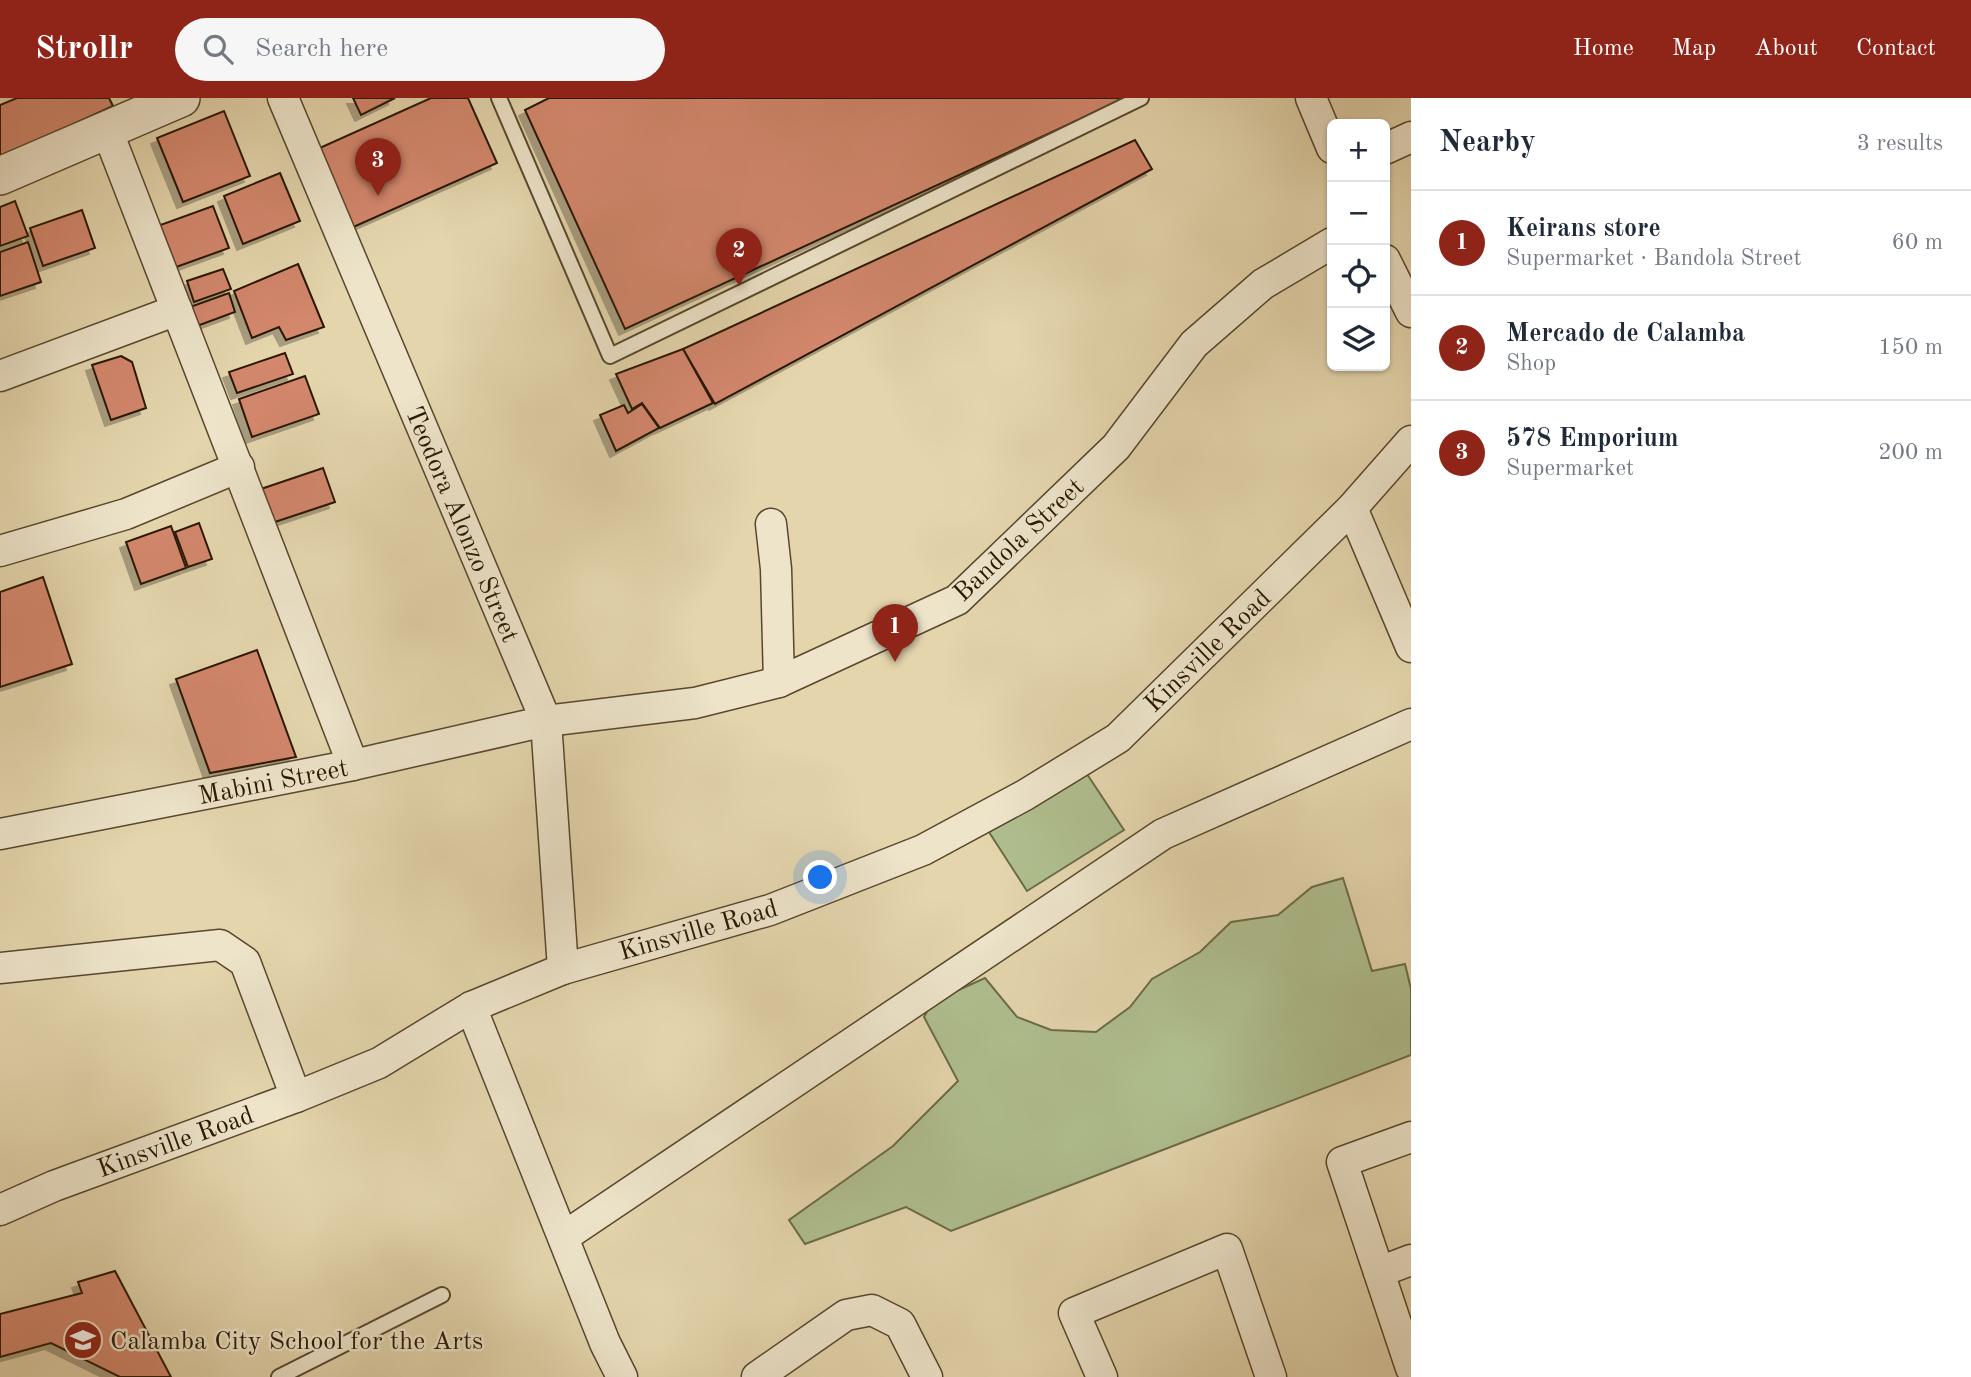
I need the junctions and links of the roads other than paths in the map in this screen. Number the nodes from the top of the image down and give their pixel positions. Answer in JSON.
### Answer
{"nodes":[{"id":1,"x":181,"y":98,"type":"edge"},
{"id":2,"x":283,"y":98,"type":"edge"},
{"id":3,"x":499,"y":98,"type":"edge"},
{"id":4,"x":1141,"y":98,"type":"edge"},
{"id":5,"x":1311,"y":98,"type":"edge"},
{"id":6,"x":107,"y":130,"type":"junction"},
{"id":7,"x":1327,"y":136,"type":"edge"},
{"id":8,"x":1411,"y":137,"type":"edge"},
{"id":9,"x":1390,"y":147,"type":"edge"},
{"id":10,"x":0,"y":176,"type":"edge"},
{"id":11,"x":1329,"y":245,"type":"edge"},
{"id":12,"x":1390,"y":270,"type":"edge"},
{"id":13,"x":177,"y":310,"type":"junction"},
{"id":14,"x":1411,"y":312,"type":"edge"},
{"id":15,"x":0,"y":376,"type":"edge"},
{"id":16,"x":1411,"y":441,"type":"edge"},
{"id":17,"x":239,"y":467,"type":"junction"},
{"id":18,"x":1352,"y":508,"type":"junction"},
{"id":19,"x":771,"y":524,"type":"dead end"},
{"id":20,"x":0,"y":551,"type":"edge"},
{"id":21,"x":1411,"y":647,"type":"edge"},
{"id":22,"x":779,"y":682,"type":"junction"},
{"id":23,"x":546,"y":721,"type":"junction"},
{"id":24,"x":1411,"y":724,"type":"edge"},
{"id":25,"x":353,"y":765,"type":"junction"},
{"id":26,"x":0,"y":834,"type":"edge"},
{"id":27,"x":0,"y":968,"type":"edge"},
{"id":28,"x":563,"y":968,"type":"junction"},
{"id":29,"x":471,"y":1007,"type":"junction"},
{"id":30,"x":296,"y":1097,"type":"junction"},
{"id":31,"x":1411,"y":1137,"type":"edge"},
{"id":32,"x":0,"y":1210,"type":"edge"},
{"id":33,"x":565,"y":1236,"type":"junction"},
{"id":34,"x":1411,"y":1260,"type":"edge"},
{"id":35,"x":1379,"y":1272,"type":"junction"},
{"id":36,"x":442,"y":1294,"type":"dead end"},
{"id":37,"x":1411,"y":1368,"type":"edge"},
{"id":38,"x":279,"y":1377,"type":"edge"},
{"id":39,"x":622,"y":1377,"type":"edge"},
{"id":40,"x":757,"y":1377,"type":"edge"},
{"id":41,"x":927,"y":1377,"type":"edge"},
{"id":42,"x":1102,"y":1377,"type":"edge"},
{"id":43,"x":1271,"y":1377,"type":"edge"}],
"edges":[{"from":1,"to":6,"type":"street"},
{"from":2,"to":23,"type":"street","name":"Teodora Alonzo Street"},
{"from":3,"to":4,"type":"lane"},
{"from":5,"to":7,"type":"street"},
{"from":6,"to":10,"type":"street"},
{"from":6,"to":13,"type":"street"},
{"from":8,"to":9,"type":"street"},
{"from":11,"to":22,"type":"street","name":"Bandola Street"},
{"from":12,"to":14,"type":"street"},
{"from":13,"to":15,"type":"street"},
{"from":13,"to":17,"type":"street"},
{"from":16,"to":18,"type":"street","name":"Kinsville Road"},
{"from":17,"to":20,"type":"street"},
{"from":17,"to":25,"type":"street"},
{"from":18,"to":21,"type":"street"},
{"from":18,"to":28,"type":"street","name":"Kinsville Road"},
{"from":19,"to":22,"type":"street"},
{"from":22,"to":23,"type":"street","name":"Bandola Street"},
{"from":23,"to":25,"type":"street","name":"Mabini Street"},
{"from":23,"to":28,"type":"street","name":"Teodora Alonzo Street"},
{"from":24,"to":33,"type":"street"},
{"from":25,"to":26,"type":"street","name":"Mabini Street"},
{"from":27,"to":30,"type":"street"},
{"from":28,"to":29,"type":"street","name":"Kinsville Road"},
{"from":29,"to":30,"type":"street","name":"Kinsville Road"},
{"from":29,"to":33,"type":"street"},
{"from":30,"to":32,"type":"street","name":"Kinsville Road"},
{"from":31,"to":35,"type":"street"},
{"from":33,"to":39,"type":"street"},
{"from":34,"to":35,"type":"street"},
{"from":35,"to":37,"type":"street"},
{"from":36,"to":38,"type":"lane"},
{"from":40,"to":41,"type":"street"},
{"from":42,"to":43,"type":"street"}]}
